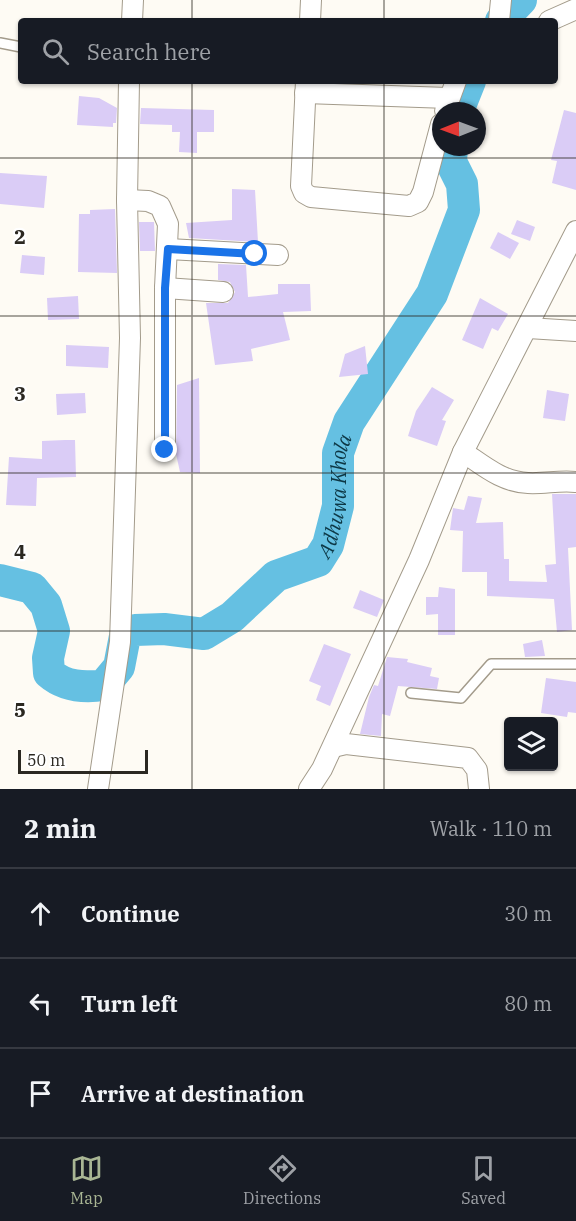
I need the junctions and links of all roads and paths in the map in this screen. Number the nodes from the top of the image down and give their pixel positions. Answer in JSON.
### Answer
{"nodes":[{"id":1,"x":133,"y":0,"type":"edge"},
{"id":2,"x":311,"y":0,"type":"edge"},
{"id":3,"x":501,"y":0,"type":"edge"},
{"id":4,"x":576,"y":9,"type":"edge"},
{"id":5,"x":132,"y":18,"type":"edge"},
{"id":6,"x":310,"y":18,"type":"edge"},
{"id":7,"x":499,"y":18,"type":"edge"},
{"id":8,"x":556,"y":18,"type":"edge"},
{"id":9,"x":0,"y":43,"type":"edge"},
{"id":10,"x":18,"y":46,"type":"edge"},
{"id":11,"x":129,"y":84,"type":"edge"},
{"id":12,"x":305,"y":87,"type":"edge"},
{"id":13,"x":449,"y":97,"type":"edge"},
{"id":14,"x":433,"y":156,"type":"edge"},
{"id":15,"x":127,"y":200,"type":"junction"},
{"id":16,"x":576,"y":231,"type":"edge"},
{"id":17,"x":168,"y":249,"type":"junction"},
{"id":18,"x":278,"y":255,"type":"dead end"},
{"id":19,"x":165,"y":288,"type":"junction"},
{"id":20,"x":223,"y":292,"type":"dead end"},
{"id":21,"x":528,"y":328,"type":"junction"},
{"id":22,"x":576,"y":331,"type":"edge"},
{"id":23,"x":165,"y":450,"type":"dead end"},
{"id":24,"x":463,"y":452,"type":"junction"},
{"id":25,"x":576,"y":482,"type":"edge"},
{"id":26,"x":576,"y":664,"type":"edge"},
{"id":27,"x":411,"y":693,"type":"dead end"},
{"id":28,"x":333,"y":747,"type":"junction"},
{"id":29,"x":98,"y":789,"type":"edge"},
{"id":30,"x":309,"y":789,"type":"edge"},
{"id":31,"x":479,"y":789,"type":"edge"}],
"edges":[{"from":1,"to":5,"type":"street"},
{"from":2,"to":6,"type":"street"},
{"from":3,"to":7,"type":"street"},
{"from":4,"to":8,"type":"street"},
{"from":9,"to":10,"type":"lane"},
{"from":11,"to":15,"type":"street"},
{"from":12,"to":13,"type":"street"},
{"from":12,"to":14,"type":"street"},
{"from":15,"to":17,"type":"street"},
{"from":15,"to":29,"type":"street"},
{"from":16,"to":21,"type":"street"},
{"from":17,"to":18,"type":"street"},
{"from":17,"to":19,"type":"street"},
{"from":19,"to":20,"type":"street"},
{"from":19,"to":23,"type":"street"},
{"from":21,"to":22,"type":"street"},
{"from":21,"to":24,"type":"street"},
{"from":24,"to":25,"type":"street"},
{"from":24,"to":28,"type":"street"},
{"from":26,"to":27,"type":"lane"},
{"from":28,"to":30,"type":"street"},
{"from":28,"to":31,"type":"street"}]}
